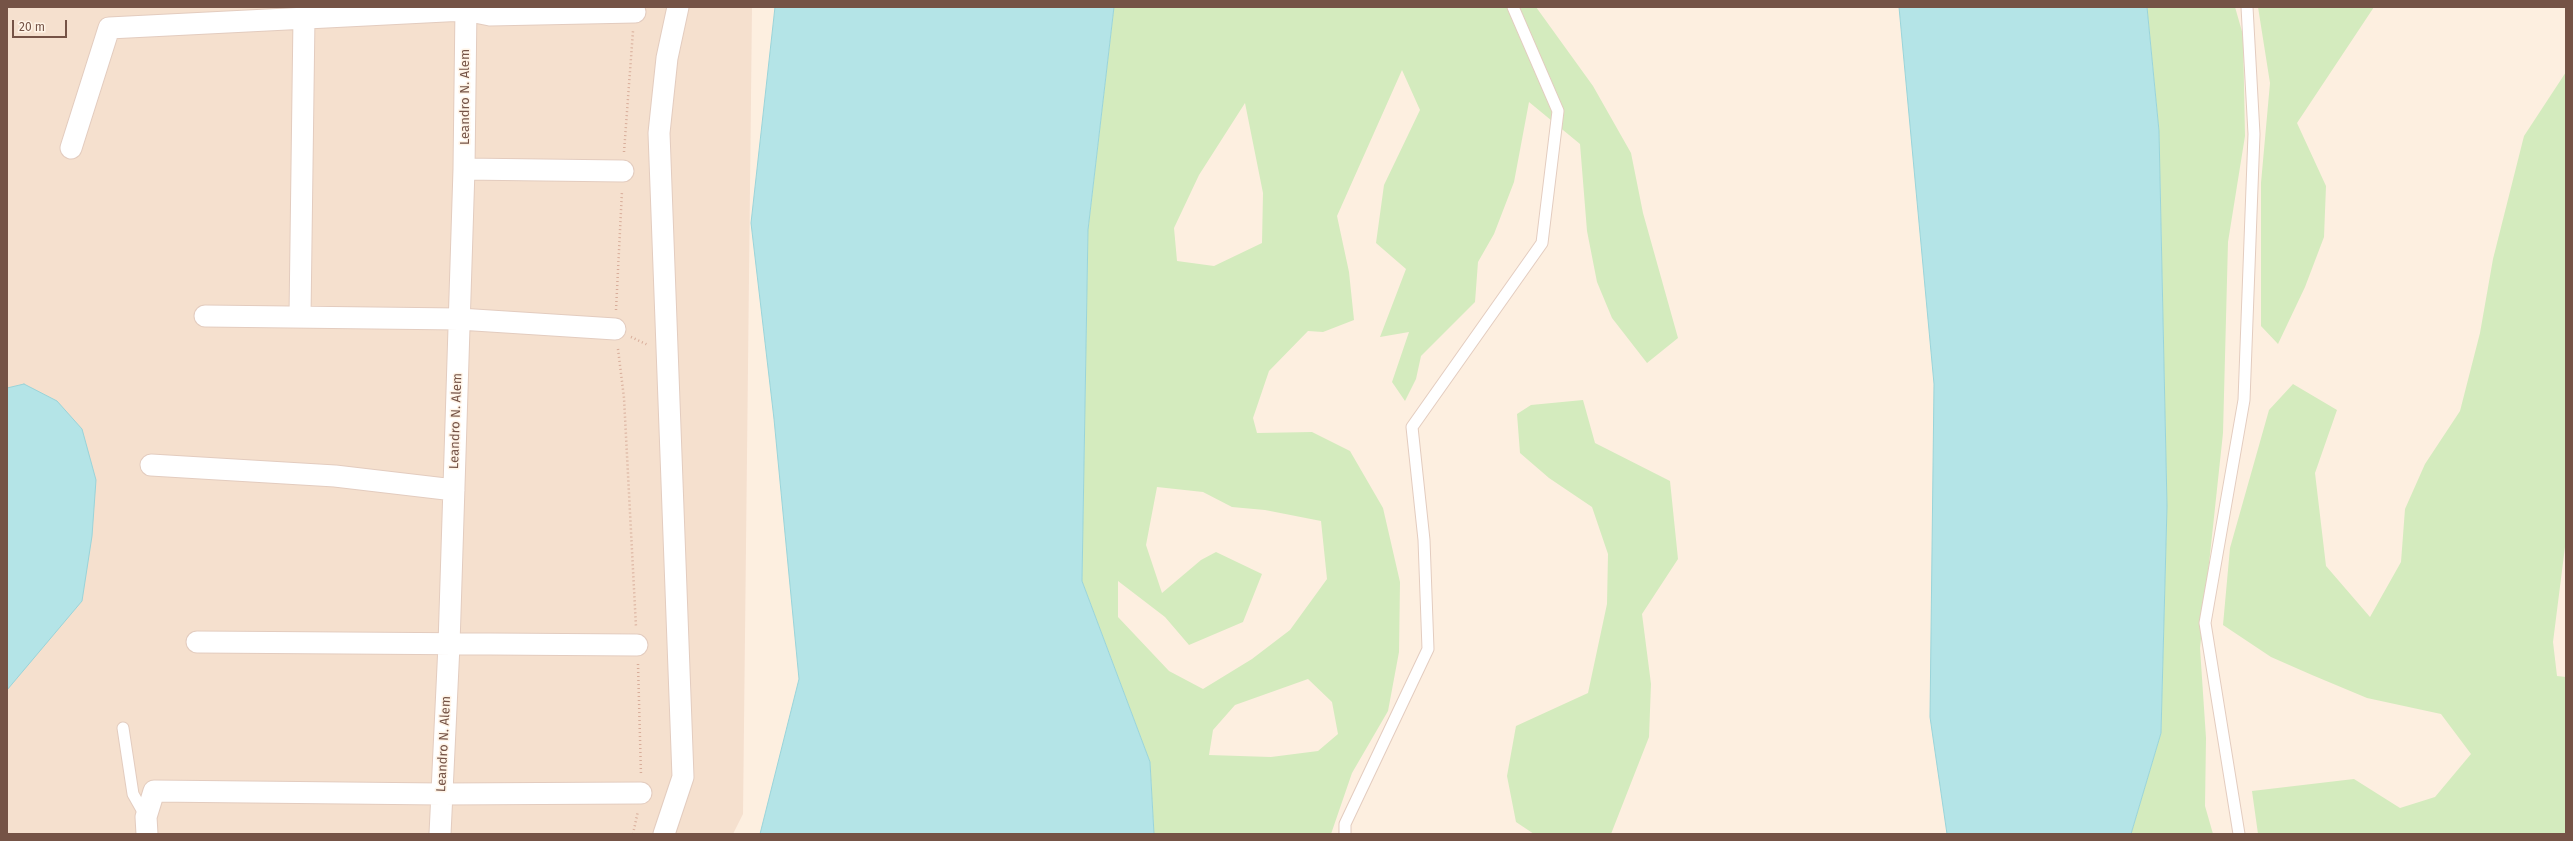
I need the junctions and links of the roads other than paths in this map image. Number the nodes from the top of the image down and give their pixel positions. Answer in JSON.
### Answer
{"nodes":[{"id":1,"x":678,"y":7,"type":"edge"},
{"id":2,"x":1513,"y":7,"type":"edge"},
{"id":3,"x":2247,"y":7,"type":"edge"},
{"id":4,"x":466,"y":9,"type":"edge"},
{"id":5,"x":635,"y":12,"type":"dead end"},
{"id":6,"x":304,"y":17,"type":"junction"},
{"id":7,"x":71,"y":148,"type":"dead end"},
{"id":8,"x":464,"y":170,"type":"junction"},
{"id":9,"x":623,"y":171,"type":"dead end"},
{"id":10,"x":205,"y":316,"type":"dead end"},
{"id":11,"x":300,"y":316,"type":"junction"},
{"id":12,"x":460,"y":319,"type":"junction"},
{"id":13,"x":615,"y":329,"type":"road end"},
{"id":14,"x":151,"y":465,"type":"dead end"},
{"id":15,"x":454,"y":490,"type":"junction"},
{"id":16,"x":197,"y":642,"type":"dead end"},
{"id":17,"x":449,"y":645,"type":"junction"},
{"id":18,"x":638,"y":645,"type":"road end"},
{"id":19,"x":123,"y":728,"type":"dead end"},
{"id":20,"x":641,"y":793,"type":"road end"},
{"id":21,"x":441,"y":794,"type":"junction"},
{"id":22,"x":146,"y":826,"type":"edge"},
{"id":23,"x":440,"y":834,"type":"edge"},
{"id":24,"x":664,"y":834,"type":"edge"},
{"id":25,"x":1345,"y":834,"type":"edge"},
{"id":26,"x":2239,"y":834,"type":"edge"}],
"edges":[{"from":1,"to":24,"type":"street"},
{"from":2,"to":25,"type":"lane"},
{"from":3,"to":26,"type":"lane"},
{"from":4,"to":5,"type":"street"},
{"from":4,"to":6,"type":"street"},
{"from":4,"to":8,"type":"street","name":"Leandro N. Alem"},
{"from":6,"to":7,"type":"street"},
{"from":6,"to":11,"type":"street"},
{"from":8,"to":9,"type":"street"},
{"from":8,"to":12,"type":"street","name":"Leandro N. Alem"},
{"from":10,"to":11,"type":"street"},
{"from":11,"to":12,"type":"street"},
{"from":12,"to":13,"type":"street"},
{"from":12,"to":15,"type":"street","name":"Leandro N. Alem"},
{"from":14,"to":15,"type":"street"},
{"from":15,"to":17,"type":"street","name":"Leandro N. Alem"},
{"from":16,"to":17,"type":"street"},
{"from":17,"to":18,"type":"street"},
{"from":17,"to":21,"type":"street","name":"Leandro N. Alem"},
{"from":19,"to":22,"type":"lane"},
{"from":20,"to":21,"type":"street"},
{"from":21,"to":22,"type":"street"},
{"from":21,"to":23,"type":"street","name":"Leandro N. Alem"}]}
